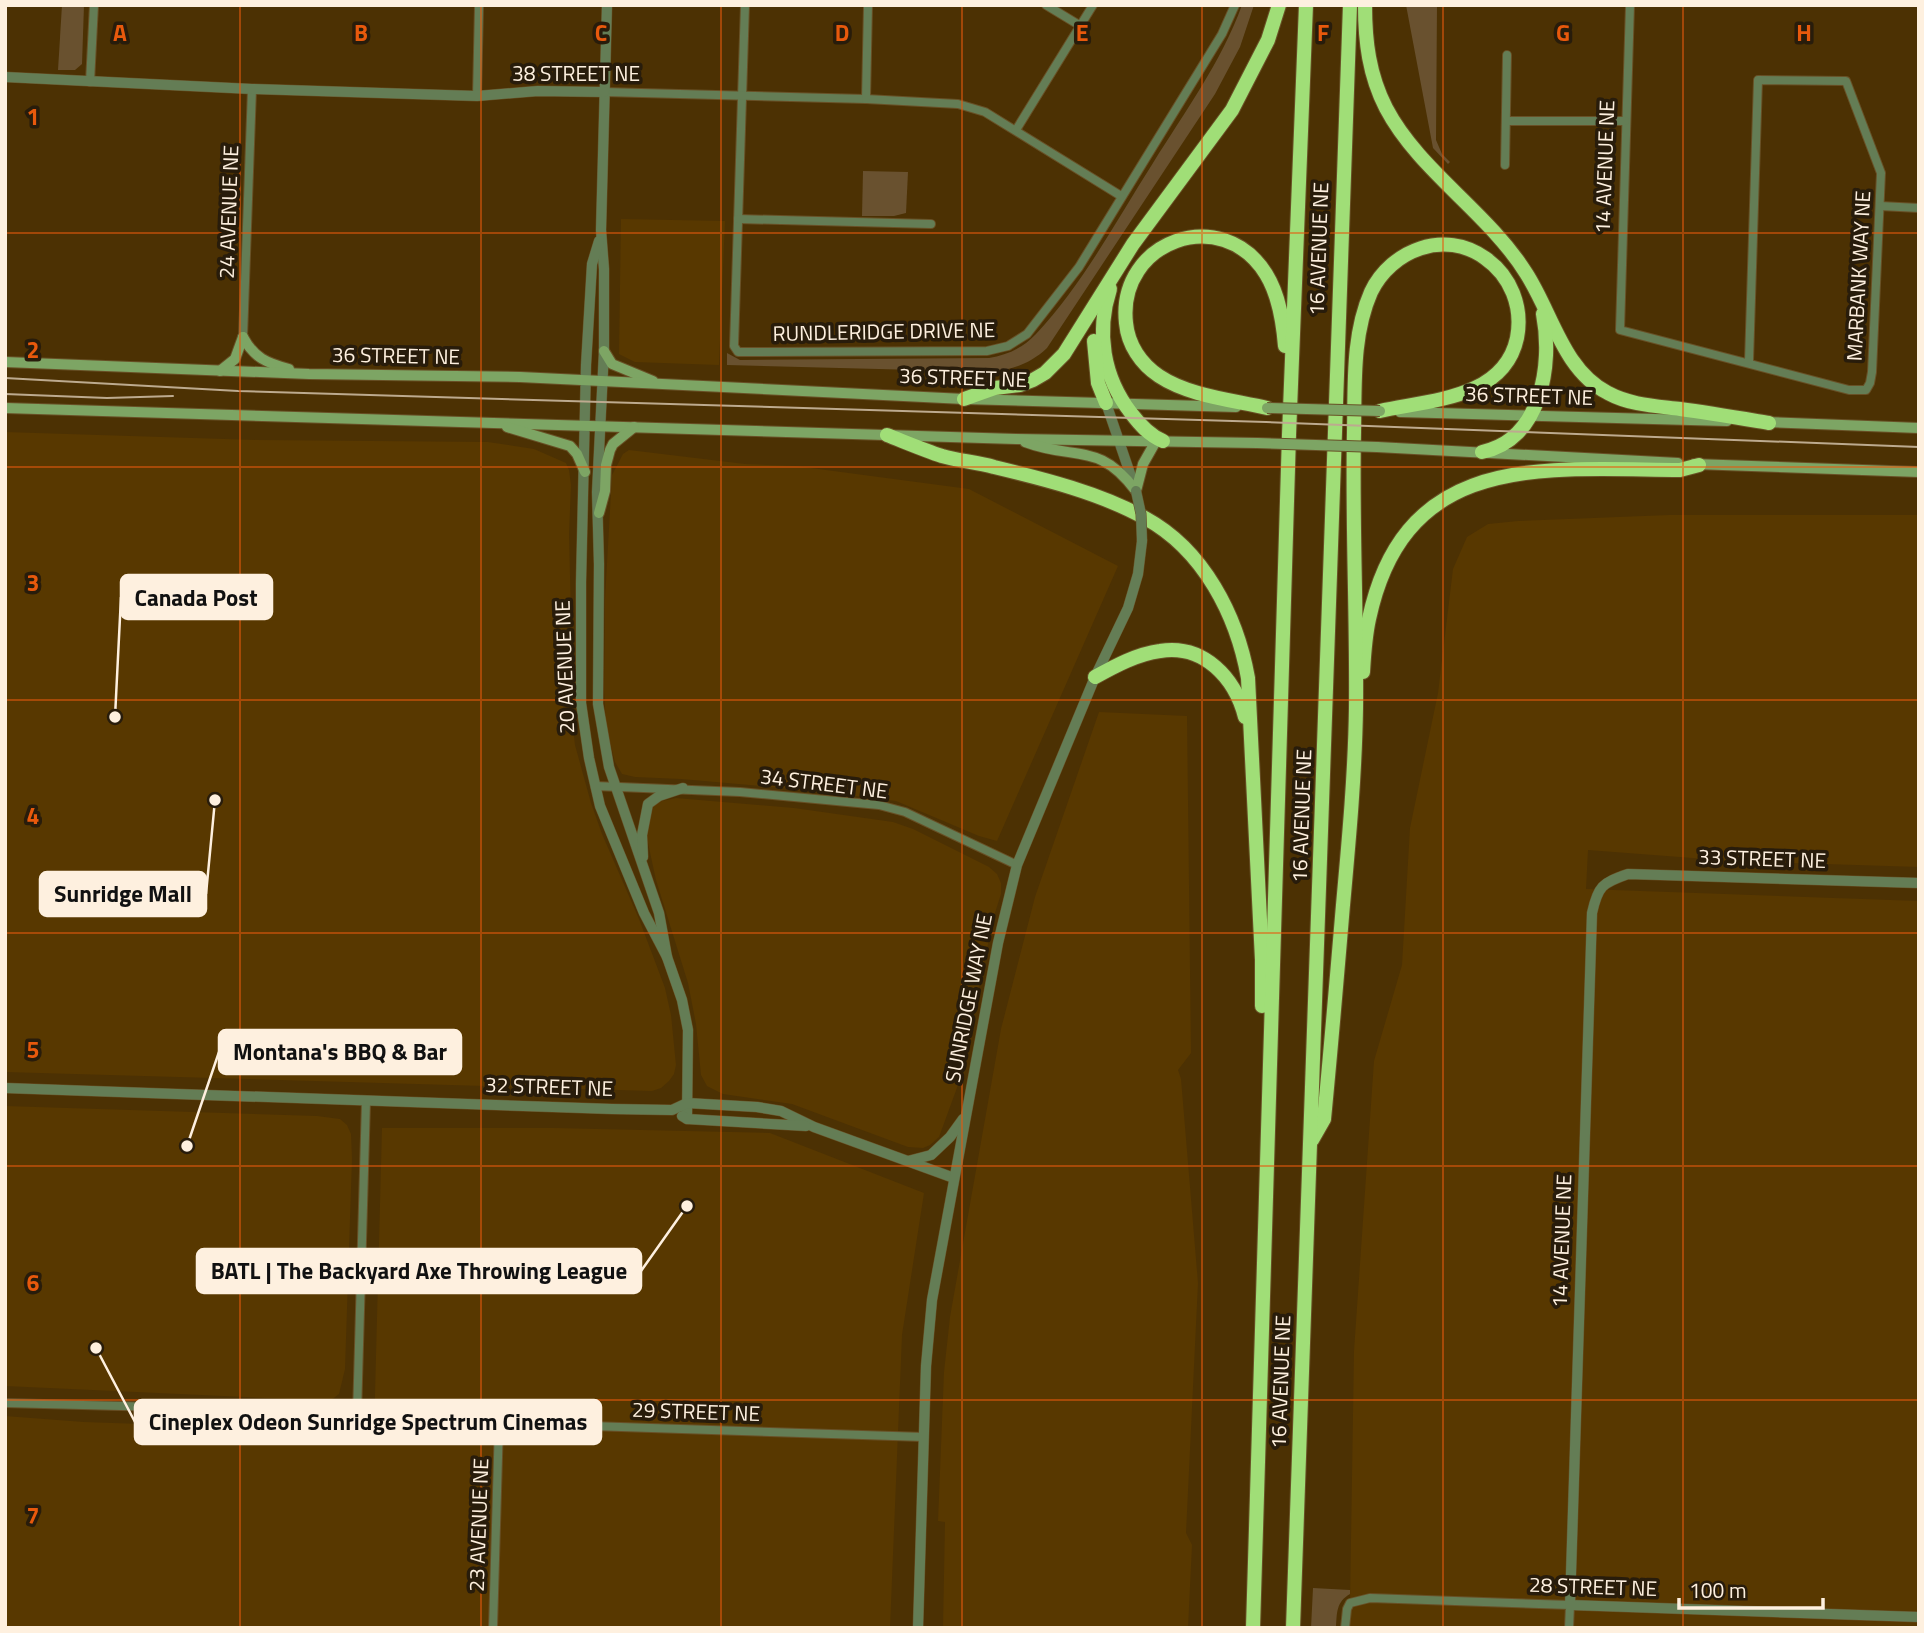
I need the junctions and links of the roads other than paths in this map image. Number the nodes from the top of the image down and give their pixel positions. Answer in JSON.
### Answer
{"nodes":[{"id":1,"x":94,"y":5,"type":"edge"},
{"id":2,"x":479,"y":5,"type":"edge"},
{"id":3,"x":607,"y":5,"type":"edge"},
{"id":4,"x":745,"y":5,"type":"edge"},
{"id":5,"x":868,"y":5,"type":"edge"},
{"id":6,"x":1046,"y":5,"type":"edge"},
{"id":7,"x":1093,"y":5,"type":"edge"},
{"id":8,"x":1235,"y":5,"type":"edge"},
{"id":9,"x":1279,"y":5,"type":"edge"},
{"id":10,"x":1306,"y":5,"type":"edge"},
{"id":11,"x":1350,"y":5,"type":"edge"},
{"id":12,"x":1365,"y":5,"type":"edge"},
{"id":13,"x":1630,"y":5,"type":"edge"},
{"id":14,"x":1079,"y":26,"type":"junction"},
{"id":15,"x":1507,"y":55,"type":"dead end"},
{"id":16,"x":5,"y":77,"type":"edge"},
{"id":17,"x":90,"y":82,"type":"junction"},
{"id":18,"x":252,"y":89,"type":"junction"},
{"id":19,"x":604,"y":92,"type":"junction"},
{"id":20,"x":477,"y":96,"type":"junction"},
{"id":21,"x":742,"y":96,"type":"junction"},
{"id":22,"x":866,"y":99,"type":"junction"},
{"id":23,"x":1507,"y":121,"type":"junction"},
{"id":24,"x":1625,"y":121,"type":"junction"},
{"id":25,"x":1016,"y":130,"type":"junction"},
{"id":26,"x":1505,"y":165,"type":"dead end"},
{"id":27,"x":1121,"y":196,"type":"junction"},
{"id":28,"x":1880,"y":206,"type":"junction"},
{"id":29,"x":1919,"y":208,"type":"edge"},
{"id":30,"x":738,"y":219,"type":"junction"},
{"id":31,"x":931,"y":224,"type":"dead end"},
{"id":32,"x":601,"y":236,"type":"junction"},
{"id":33,"x":1118,"y":268,"type":"junction"},
{"id":34,"x":1534,"y":286,"type":"junction"},
{"id":35,"x":1104,"y":288,"type":"junction"},
{"id":36,"x":1620,"y":330,"type":"joint"},
{"id":37,"x":243,"y":337,"type":"junction"},
{"id":38,"x":604,"y":351,"type":"junction"},
{"id":39,"x":5,"y":362,"type":"edge"},
{"id":40,"x":1749,"y":362,"type":"junction"},
{"id":41,"x":220,"y":371,"type":"junction"},
{"id":42,"x":309,"y":374,"type":"junction"},
{"id":43,"x":586,"y":380,"type":"junction"},
{"id":44,"x":602,"y":381,"type":"junction"},
{"id":45,"x":658,"y":384,"type":"junction"},
{"id":46,"x":964,"y":399,"type":"junction"},
{"id":47,"x":1106,"y":403,"type":"junction"},
{"id":48,"x":1123,"y":403,"type":"junction"},
{"id":49,"x":5,"y":408,"type":"edge"},
{"id":50,"x":1267,"y":408,"type":"junction"},
{"id":51,"x":1380,"y":411,"type":"junction"},
{"id":52,"x":1530,"y":415,"type":"junction"},
{"id":53,"x":491,"y":423,"type":"junction"},
{"id":54,"x":1769,"y":423,"type":"junction"},
{"id":55,"x":586,"y":426,"type":"junction"},
{"id":56,"x":599,"y":426,"type":"junction"},
{"id":57,"x":634,"y":427,"type":"junction"},
{"id":58,"x":1919,"y":428,"type":"edge"},
{"id":59,"x":887,"y":435,"type":"junction"},
{"id":60,"x":1289,"y":435,"type":"junction"},
{"id":61,"x":1016,"y":439,"type":"junction"},
{"id":62,"x":1120,"y":440,"type":"junction"},
{"id":63,"x":1160,"y":441,"type":"junction"},
{"id":64,"x":1482,"y":452,"type":"junction"},
{"id":65,"x":1699,"y":465,"type":"junction"},
{"id":66,"x":585,"y":472,"type":"junction"},
{"id":67,"x":1919,"y":472,"type":"edge"},
{"id":68,"x":1136,"y":491,"type":"junction"},
{"id":69,"x":599,"y":513,"type":"junction"},
{"id":70,"x":1095,"y":677,"type":"junction"},
{"id":71,"x":1356,"y":708,"type":"junction"},
{"id":72,"x":1252,"y":746,"type":"junction"},
{"id":73,"x":595,"y":786,"type":"junction"},
{"id":74,"x":616,"y":786,"type":"junction"},
{"id":75,"x":683,"y":788,"type":"junction"},
{"id":76,"x":1017,"y":865,"type":"junction"},
{"id":77,"x":644,"y":869,"type":"junction"},
{"id":78,"x":1605,"y":882,"type":"joint"},
{"id":79,"x":1919,"y":883,"type":"edge"},
{"id":80,"x":667,"y":957,"type":"junction"},
{"id":81,"x":5,"y":1088,"type":"edge"},
{"id":82,"x":366,"y":1101,"type":"junction"},
{"id":83,"x":687,"y":1103,"type":"junction"},
{"id":84,"x":673,"y":1110,"type":"junction"},
{"id":85,"x":965,"y":1116,"type":"junction"},
{"id":86,"x":1267,"y":1117,"type":"junction"},
{"id":87,"x":687,"y":1119,"type":"junction"},
{"id":88,"x":814,"y":1126,"type":"junction"},
{"id":89,"x":1310,"y":1142,"type":"junction"},
{"id":90,"x":908,"y":1161,"type":"junction"},
{"id":91,"x":954,"y":1178,"type":"junction"},
{"id":92,"x":5,"y":1403,"type":"edge"},
{"id":93,"x":357,"y":1415,"type":"junction"},
{"id":94,"x":499,"y":1423,"type":"junction"},
{"id":95,"x":924,"y":1437,"type":"junction"},
{"id":96,"x":1570,"y":1605,"type":"junction"},
{"id":97,"x":1919,"y":1617,"type":"edge"},
{"id":98,"x":493,"y":1628,"type":"edge"},
{"id":99,"x":918,"y":1628,"type":"edge"},
{"id":100,"x":1253,"y":1628,"type":"edge"},
{"id":101,"x":1293,"y":1628,"type":"edge"},
{"id":102,"x":1345,"y":1628,"type":"edge"},
{"id":103,"x":1569,"y":1628,"type":"edge"}],
"edges":[{"from":1,"to":17,"type":"street"},
{"from":2,"to":20,"type":"street"},
{"from":3,"to":19,"type":"street"},
{"from":4,"to":21,"type":"street","name":"RUNDLERIDGE DRIVE NE"},
{"from":5,"to":22,"type":"street"},
{"from":6,"to":14,"type":"street"},
{"from":7,"to":14,"type":"street"},
{"from":8,"to":27,"type":"street","name":"RUNDLERIDGE DRIVE NE"},
{"from":9,"to":33,"type":"highway"},
{"from":10,"to":60,"type":"highway","name":"16 AVENUE NE"},
{"from":11,"to":89,"type":"highway","name":"16 AVENUE NE"},
{"from":12,"to":34,"type":"highway"},
{"from":13,"to":24,"type":"street","name":"14 AVENUE NE"},
{"from":14,"to":25,"type":"street"},
{"from":15,"to":23,"type":"street"},
{"from":16,"to":17,"type":"street","name":"38 STREET NE"},
{"from":17,"to":18,"type":"street","name":"38 STREET NE"},
{"from":18,"to":20,"type":"street","name":"38 STREET NE"},
{"from":18,"to":37,"type":"street","name":"24 AVENUE NE"},
{"from":19,"to":20,"type":"street","name":"38 STREET NE"},
{"from":19,"to":21,"type":"street","name":"38 STREET NE"},
{"from":19,"to":32,"type":"street"},
{"from":21,"to":22,"type":"street","name":"38 STREET NE"},
{"from":21,"to":30,"type":"street","name":"RUNDLERIDGE DRIVE NE"},
{"from":22,"to":25,"type":"street","name":"38 STREET NE"},
{"from":23,"to":24,"type":"street"},
{"from":23,"to":26,"type":"street"},
{"from":24,"to":36,"type":"street","name":"14 AVENUE NE"},
{"from":25,"to":27,"type":"street","name":"38 STREET NE"},
{"from":27,"to":30,"type":"street","name":"RUNDLERIDGE DRIVE NE"},
{"from":28,"to":29,"type":"street"},
{"from":28,"to":40,"type":"street","name":"MARBANK WAY NE"},
{"from":28,"to":40,"type":"street","name":"MARBANK WAY NE"},
{"from":30,"to":31,"type":"street"},
{"from":32,"to":38,"type":"street","name":"20 AVENUE NE"},
{"from":32,"to":43,"type":"street","name":"20 AVENUE NE"},
{"from":33,"to":35,"type":"highway"},
{"from":33,"to":48,"type":"highway"},
{"from":34,"to":52,"type":"highway"},
{"from":34,"to":54,"type":"highway"},
{"from":35,"to":46,"type":"highway"},
{"from":35,"to":47,"type":"highway"},
{"from":36,"to":40,"type":"street","name":"MARBANK WAY NE"},
{"from":37,"to":41,"type":"main road"},
{"from":37,"to":42,"type":"main road"},
{"from":38,"to":44,"type":"street","name":"20 AVENUE NE"},
{"from":38,"to":45,"type":"main road"},
{"from":39,"to":41,"type":"main road","name":"36 STREET NE"},
{"from":41,"to":42,"type":"main road","name":"36 STREET NE"},
{"from":42,"to":43,"type":"main road","name":"36 STREET NE"},
{"from":43,"to":44,"type":"main road","name":"36 STREET NE"},
{"from":43,"to":55,"type":"street","name":"20 AVENUE NE"},
{"from":44,"to":45,"type":"main road","name":"36 STREET NE"},
{"from":44,"to":56,"type":"street","name":"20 AVENUE NE"},
{"from":45,"to":46,"type":"main road","name":"36 STREET NE"},
{"from":46,"to":47,"type":"main road","name":"36 STREET NE"},
{"from":47,"to":48,"type":"main road","name":"36 STREET NE"},
{"from":47,"to":62,"type":"street","name":"SUNRIDGE WAY NE"},
{"from":48,"to":50,"type":"main road","name":"36 STREET NE"},
{"from":48,"to":63,"type":"highway"},
{"from":49,"to":53,"type":"main road"},
{"from":50,"to":51,"type":"main road","name":"36 STREET NE","bridge":true},
{"from":50,"to":60,"type":"highway"},
{"from":51,"to":52,"type":"main road","name":"36 STREET NE"},
{"from":51,"to":71,"type":"highway"},
{"from":52,"to":54,"type":"main road","name":"36 STREET NE"},
{"from":52,"to":64,"type":"highway"},
{"from":53,"to":55,"type":"main road"},
{"from":53,"to":66,"type":"main road"},
{"from":54,"to":58,"type":"main road","name":"36 STREET NE"},
{"from":55,"to":56,"type":"main road"},
{"from":55,"to":66,"type":"street","name":"20 AVENUE NE"},
{"from":56,"to":57,"type":"main road"},
{"from":56,"to":69,"type":"street","name":"20 AVENUE NE"},
{"from":57,"to":59,"type":"main road"},
{"from":57,"to":69,"type":"main road"},
{"from":59,"to":61,"type":"main road"},
{"from":59,"to":72,"type":"highway"},
{"from":60,"to":86,"type":"highway","name":"16 AVENUE NE"},
{"from":61,"to":62,"type":"main road"},
{"from":61,"to":68,"type":"main road"},
{"from":62,"to":63,"type":"main road"},
{"from":62,"to":68,"type":"street","name":"SUNRIDGE WAY NE"},
{"from":63,"to":64,"type":"main road","bridge":true},
{"from":63,"to":68,"type":"main road"},
{"from":64,"to":65,"type":"main road"},
{"from":65,"to":67,"type":"main road"},
{"from":65,"to":71,"type":"highway"},
{"from":66,"to":73,"type":"street","name":"20 AVENUE NE"},
{"from":68,"to":70,"type":"street","name":"SUNRIDGE WAY NE","bridge":true},
{"from":69,"to":74,"type":"street","name":"20 AVENUE NE"},
{"from":70,"to":72,"type":"highway"},
{"from":70,"to":76,"type":"street","name":"SUNRIDGE WAY NE"},
{"from":71,"to":89,"type":"highway"},
{"from":72,"to":86,"type":"highway"},
{"from":73,"to":74,"type":"street","name":"34 STREET NE"},
{"from":73,"to":80,"type":"street","name":"20 AVENUE NE"},
{"from":74,"to":75,"type":"street","name":"34 STREET NE"},
{"from":74,"to":77,"type":"street","name":"20 AVENUE NE"},
{"from":75,"to":76,"type":"street","name":"34 STREET NE"},
{"from":75,"to":77,"type":"street"},
{"from":76,"to":85,"type":"street","name":"SUNRIDGE WAY NE"},
{"from":77,"to":80,"type":"street","name":"20 AVENUE NE"},
{"from":78,"to":79,"type":"street","name":"33 STREET NE"},
{"from":78,"to":96,"type":"street","name":"14 AVENUE NE"},
{"from":80,"to":83,"type":"street","name":"20 AVENUE NE"},
{"from":81,"to":82,"type":"street","name":"32 STREET NE"},
{"from":82,"to":84,"type":"street","name":"32 STREET NE"},
{"from":82,"to":93,"type":"street"},
{"from":83,"to":84,"type":"street","name":"32 STREET NE"},
{"from":83,"to":87,"type":"street","name":"20 AVENUE NE"},
{"from":83,"to":88,"type":"street"},
{"from":84,"to":87,"type":"street"},
{"from":85,"to":90,"type":"street"},
{"from":85,"to":91,"type":"street","name":"SUNRIDGE WAY NE"},
{"from":86,"to":100,"type":"highway","name":"16 AVENUE NE"},
{"from":87,"to":88,"type":"street"},
{"from":88,"to":90,"type":"street"},
{"from":89,"to":101,"type":"highway","name":"16 AVENUE NE"},
{"from":90,"to":91,"type":"street"},
{"from":91,"to":95,"type":"street","name":"SUNRIDGE WAY NE"},
{"from":92,"to":93,"type":"street","name":"29 STREET NE"},
{"from":93,"to":94,"type":"street","name":"29 STREET NE"},
{"from":94,"to":95,"type":"street","name":"29 STREET NE"},
{"from":94,"to":98,"type":"street","name":"23 AVENUE NE"},
{"from":95,"to":99,"type":"street","name":"SUNRIDGE WAY NE"},
{"from":96,"to":97,"type":"street","name":"28 STREET NE"},
{"from":96,"to":102,"type":"street","name":"28 STREET NE"},
{"from":96,"to":103,"type":"street"}]}
